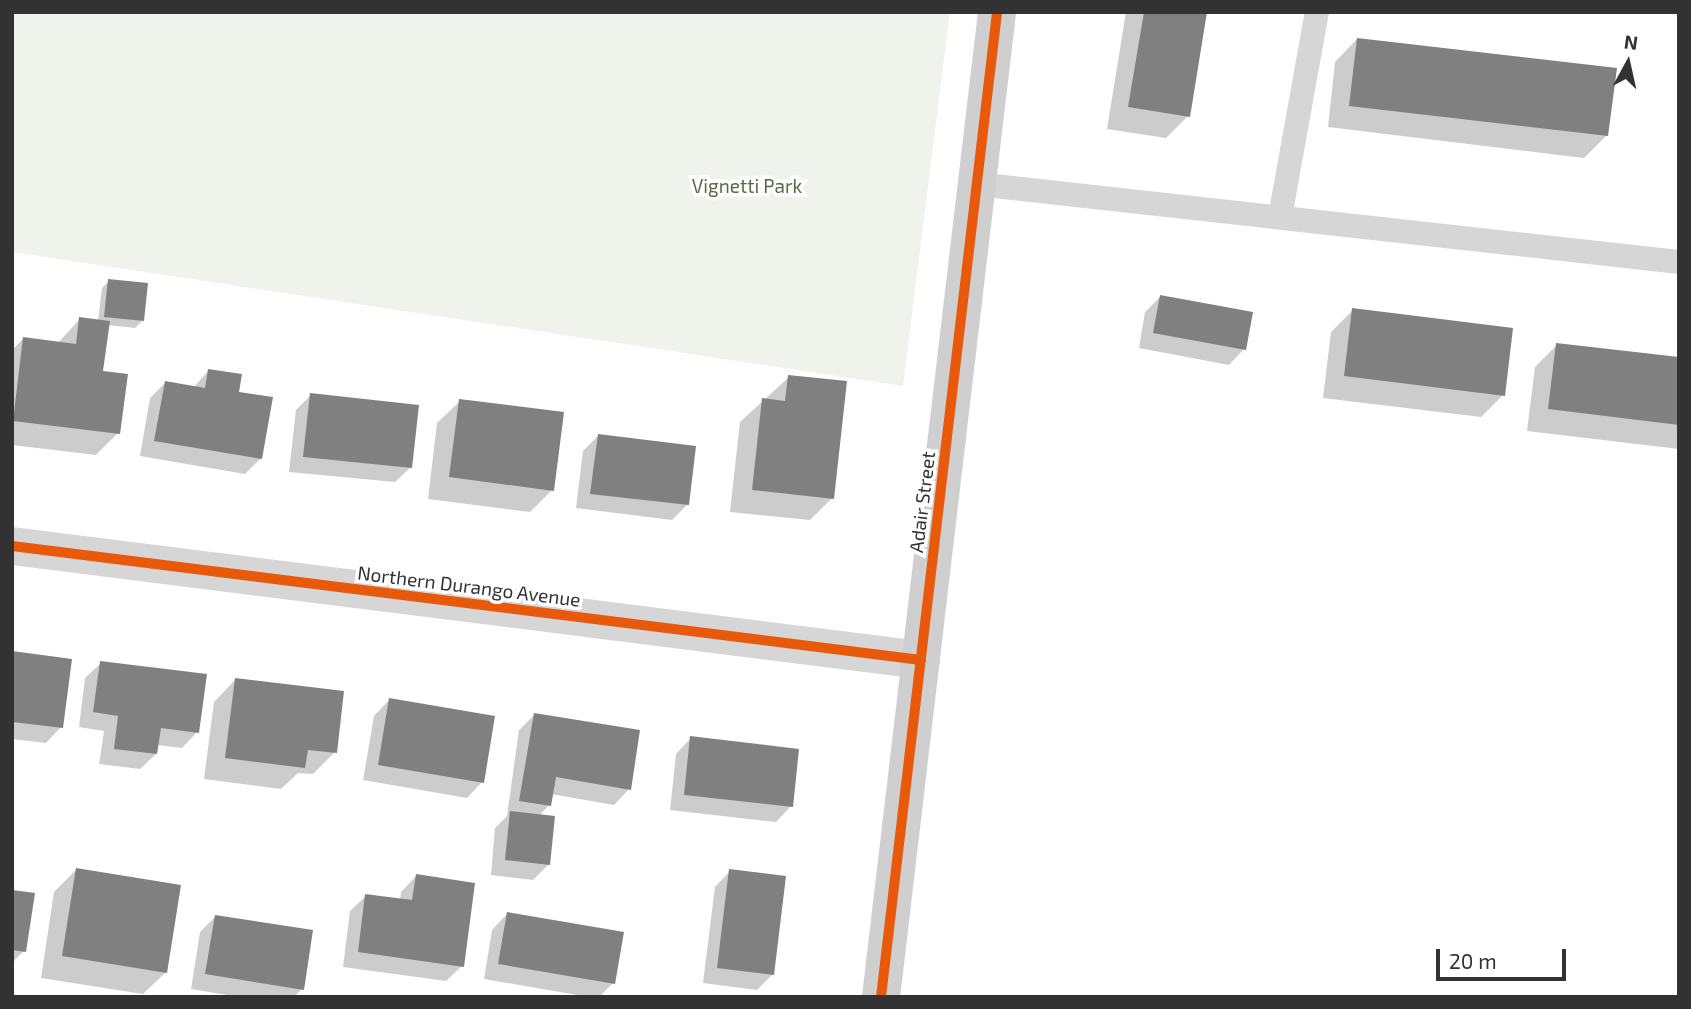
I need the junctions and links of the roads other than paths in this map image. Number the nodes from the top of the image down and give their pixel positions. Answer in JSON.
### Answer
{"nodes":[{"id":1,"x":998,"y":12,"type":"edge"},
{"id":2,"x":1317,"y":12,"type":"edge"},
{"id":3,"x":977,"y":184,"type":"junction"},
{"id":4,"x":1280,"y":218,"type":"junction"},
{"id":5,"x":1679,"y":262,"type":"edge"},
{"id":6,"x":12,"y":546,"type":"edge"},
{"id":7,"x":921,"y":660,"type":"junction"},
{"id":8,"x":881,"y":997,"type":"edge"}],
"edges":[{"from":1,"to":3,"type":"street","name":"Adair Street"},
{"from":2,"to":4,"type":"lane"},
{"from":3,"to":4,"type":"lane"},
{"from":3,"to":7,"type":"street","name":"Adair Street"},
{"from":4,"to":5,"type":"lane"},
{"from":6,"to":7,"type":"street","name":"Northern Durango Avenue"},
{"from":7,"to":8,"type":"street","name":"Adair Street"}]}
